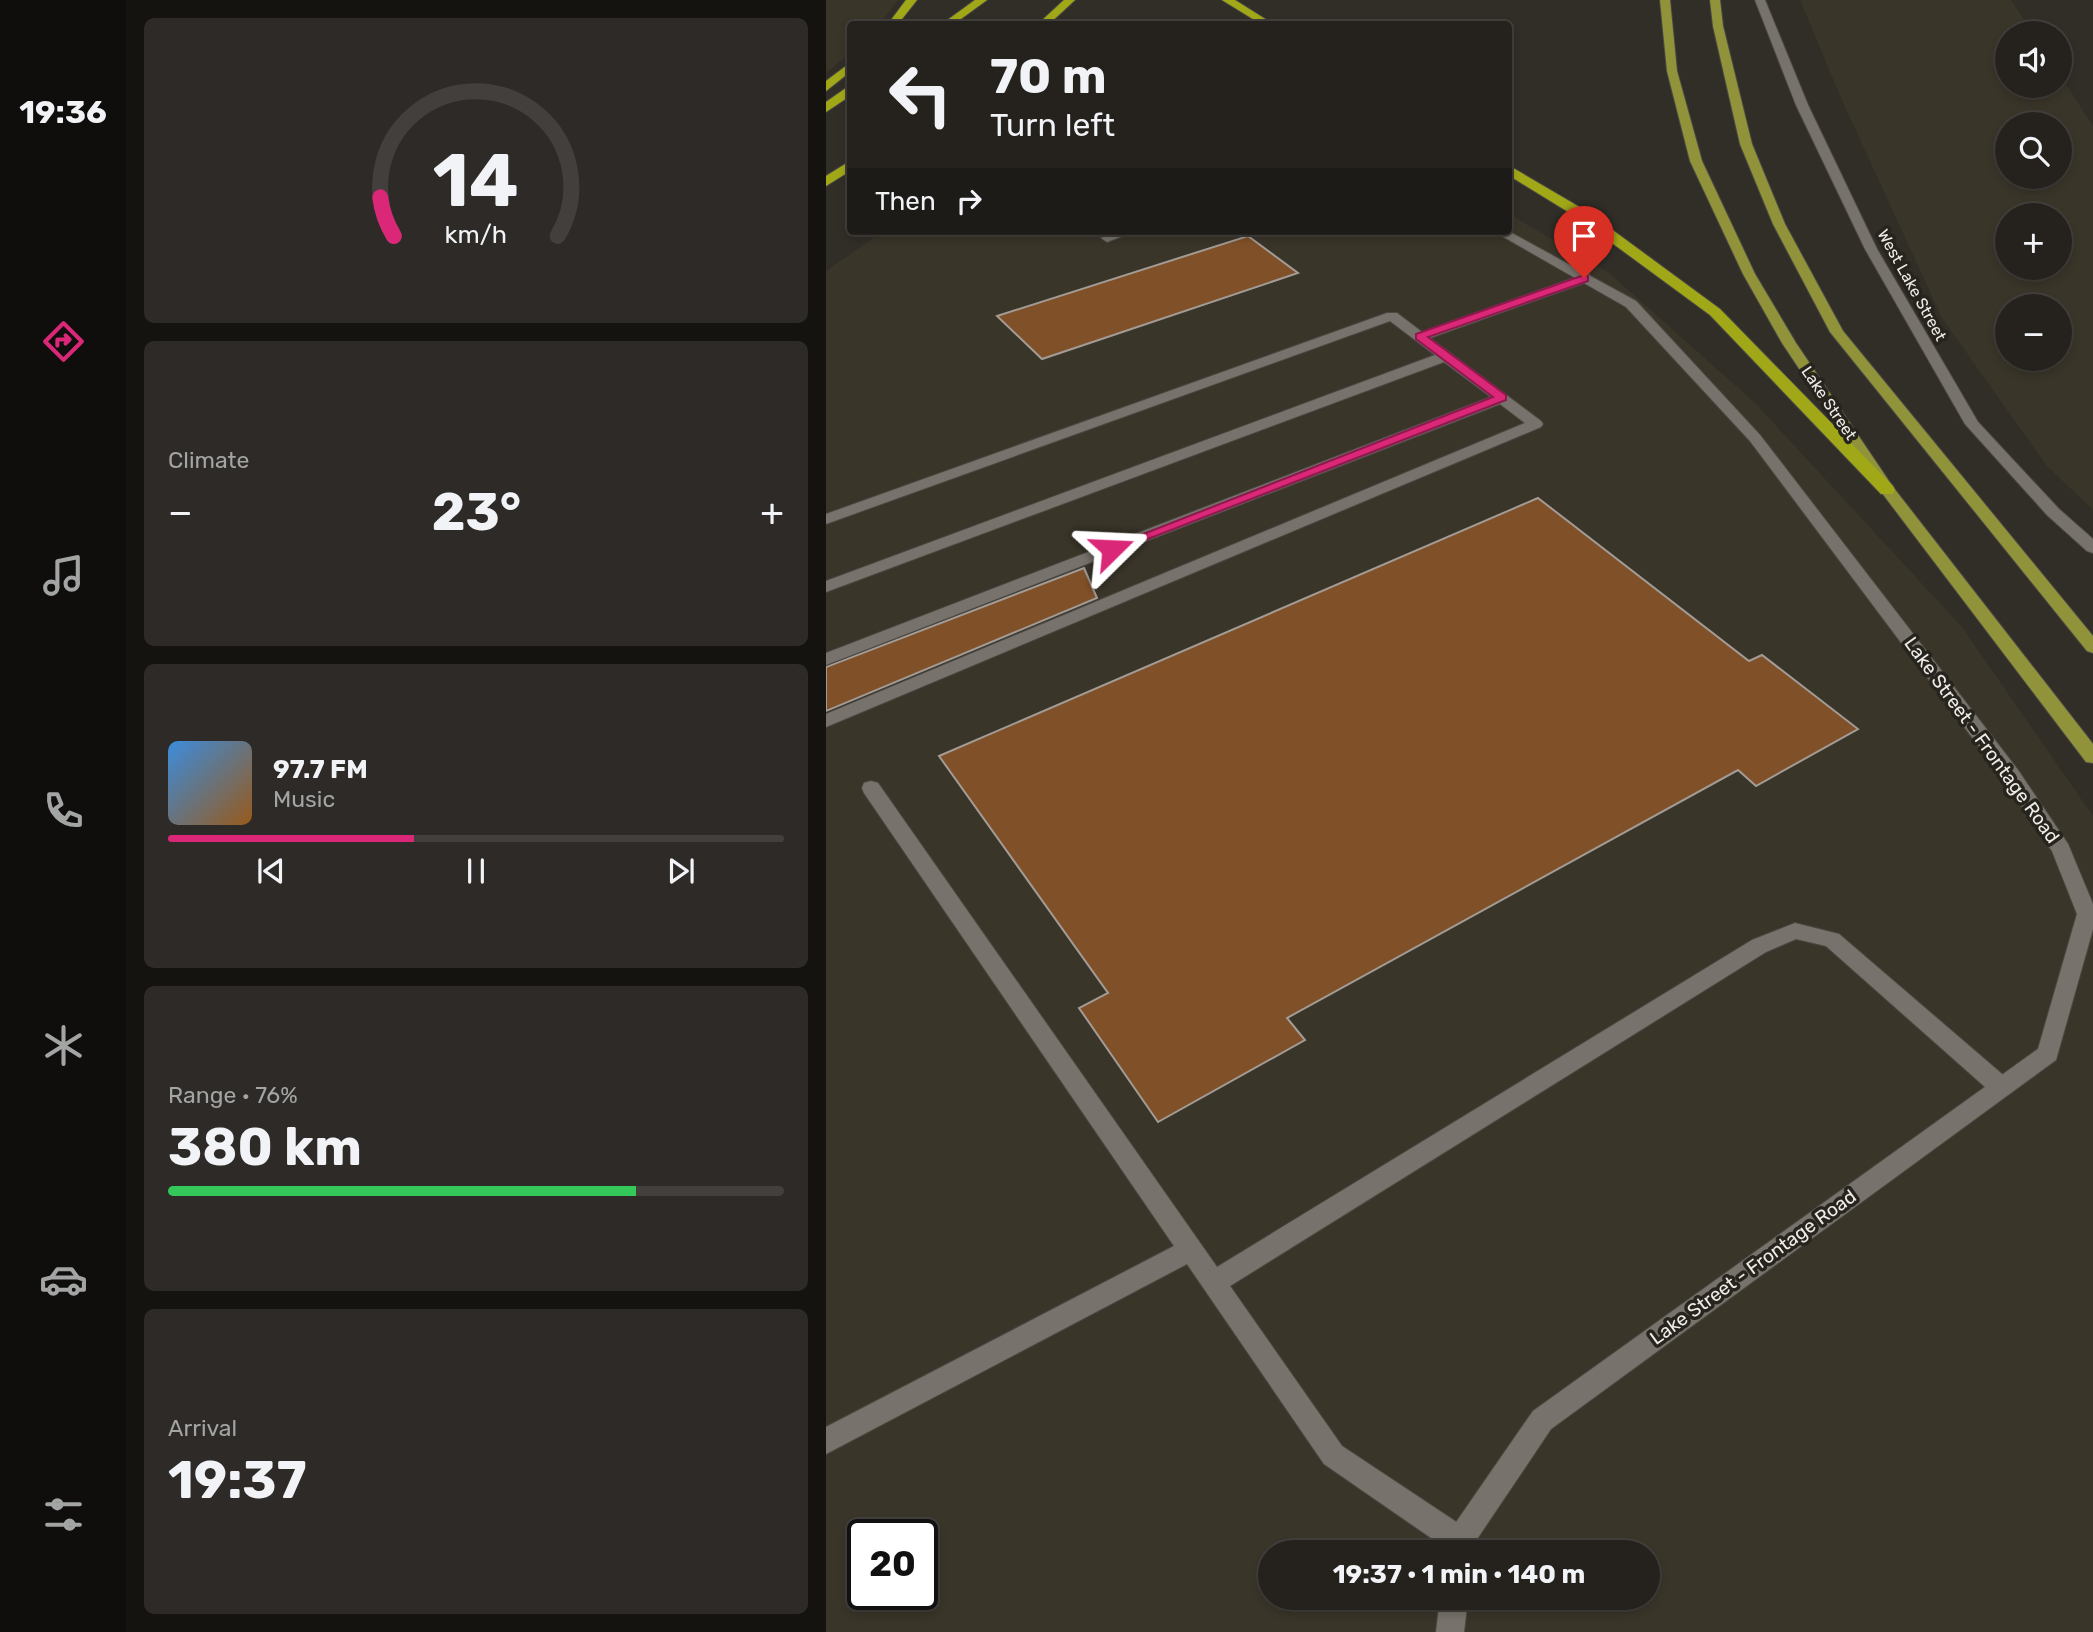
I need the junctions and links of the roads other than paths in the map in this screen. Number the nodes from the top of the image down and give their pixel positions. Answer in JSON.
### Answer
{"nodes":[{"id":1,"x":912,"y":0,"type":"edge"},
{"id":2,"x":982,"y":0,"type":"edge"},
{"id":3,"x":1070,"y":0,"type":"edge"},
{"id":4,"x":1227,"y":0,"type":"edge"},
{"id":5,"x":1665,"y":0,"type":"edge"},
{"id":6,"x":1715,"y":0,"type":"edge"},
{"id":7,"x":1760,"y":0,"type":"edge"},
{"id":8,"x":895,"y":21,"type":"edge"},
{"id":9,"x":951,"y":21,"type":"edge"},
{"id":10,"x":1046,"y":21,"type":"edge"},
{"id":11,"x":1263,"y":21,"type":"edge"},
{"id":12,"x":847,"y":69,"type":"edge"},
{"id":13,"x":826,"y":87,"type":"edge"},
{"id":14,"x":847,"y":93,"type":"edge"},
{"id":15,"x":826,"y":108,"type":"edge"},
{"id":16,"x":847,"y":167,"type":"edge"},
{"id":17,"x":1512,"y":171,"type":"edge"},
{"id":18,"x":826,"y":182,"type":"edge"},
{"id":19,"x":1117,"y":235,"type":"edge"},
{"id":20,"x":1506,"y":235,"type":"edge"},
{"id":21,"x":1107,"y":238,"type":"dead end"},
{"id":22,"x":1584,"y":278,"type":"junction"},
{"id":23,"x":1420,"y":337,"type":"junction"},
{"id":24,"x":1446,"y":356,"type":"junction"},
{"id":25,"x":1501,"y":398,"type":"junction"},
{"id":26,"x":1888,"y":490,"type":"junction"},
{"id":27,"x":826,"y":519,"type":"edge"},
{"id":28,"x":2093,"y":548,"type":"edge"},
{"id":29,"x":826,"y":587,"type":"edge"},
{"id":30,"x":2093,"y":647,"type":"edge"},
{"id":31,"x":826,"y":659,"type":"edge"},
{"id":32,"x":826,"y":722,"type":"edge"},
{"id":33,"x":2093,"y":757,"type":"edge"},
{"id":34,"x":871,"y":788,"type":"dead end"},
{"id":35,"x":2001,"y":1087,"type":"junction"},
{"id":36,"x":1191,"y":1250,"type":"junction"},
{"id":37,"x":1213,"y":1283,"type":"junction"},
{"id":38,"x":826,"y":1441,"type":"edge"},
{"id":39,"x":1449,"y":1540,"type":"edge"},
{"id":40,"x":1464,"y":1540,"type":"edge"},
{"id":41,"x":1453,"y":1610,"type":"edge"},
{"id":42,"x":1450,"y":1632,"type":"edge"}],
"edges":[{"from":1,"to":8,"type":"highway"},
{"from":2,"to":9,"type":"highway"},
{"from":3,"to":10,"type":"highway"},
{"from":4,"to":11,"type":"highway"},
{"from":5,"to":26,"type":"main road","name":"Lake Street"},
{"from":6,"to":30,"type":"main road"},
{"from":7,"to":28,"type":"street","name":"West Lake Street"},
{"from":12,"to":13,"type":"highway"},
{"from":14,"to":15,"type":"highway"},
{"from":16,"to":18,"type":"highway"},
{"from":17,"to":26,"type":"highway"},
{"from":19,"to":21,"type":"street"},
{"from":20,"to":22,"type":"street","name":"Lake Street - Frontage Road"},
{"from":22,"to":23,"type":"street"},
{"from":22,"to":35,"type":"street","name":"Lake Street - Frontage Road"},
{"from":23,"to":24,"type":"street"},
{"from":23,"to":27,"type":"street"},
{"from":24,"to":25,"type":"street"},
{"from":24,"to":29,"type":"street"},
{"from":25,"to":31,"type":"street"},
{"from":25,"to":32,"type":"street"},
{"from":26,"to":33,"type":"main road","name":"Lake Street"},
{"from":34,"to":36,"type":"street"},
{"from":35,"to":37,"type":"street"},
{"from":35,"to":40,"type":"street","name":"Lake Street - Frontage Road"},
{"from":36,"to":37,"type":"street"},
{"from":36,"to":38,"type":"street"},
{"from":37,"to":39,"type":"street"},
{"from":41,"to":42,"type":"street"}]}
